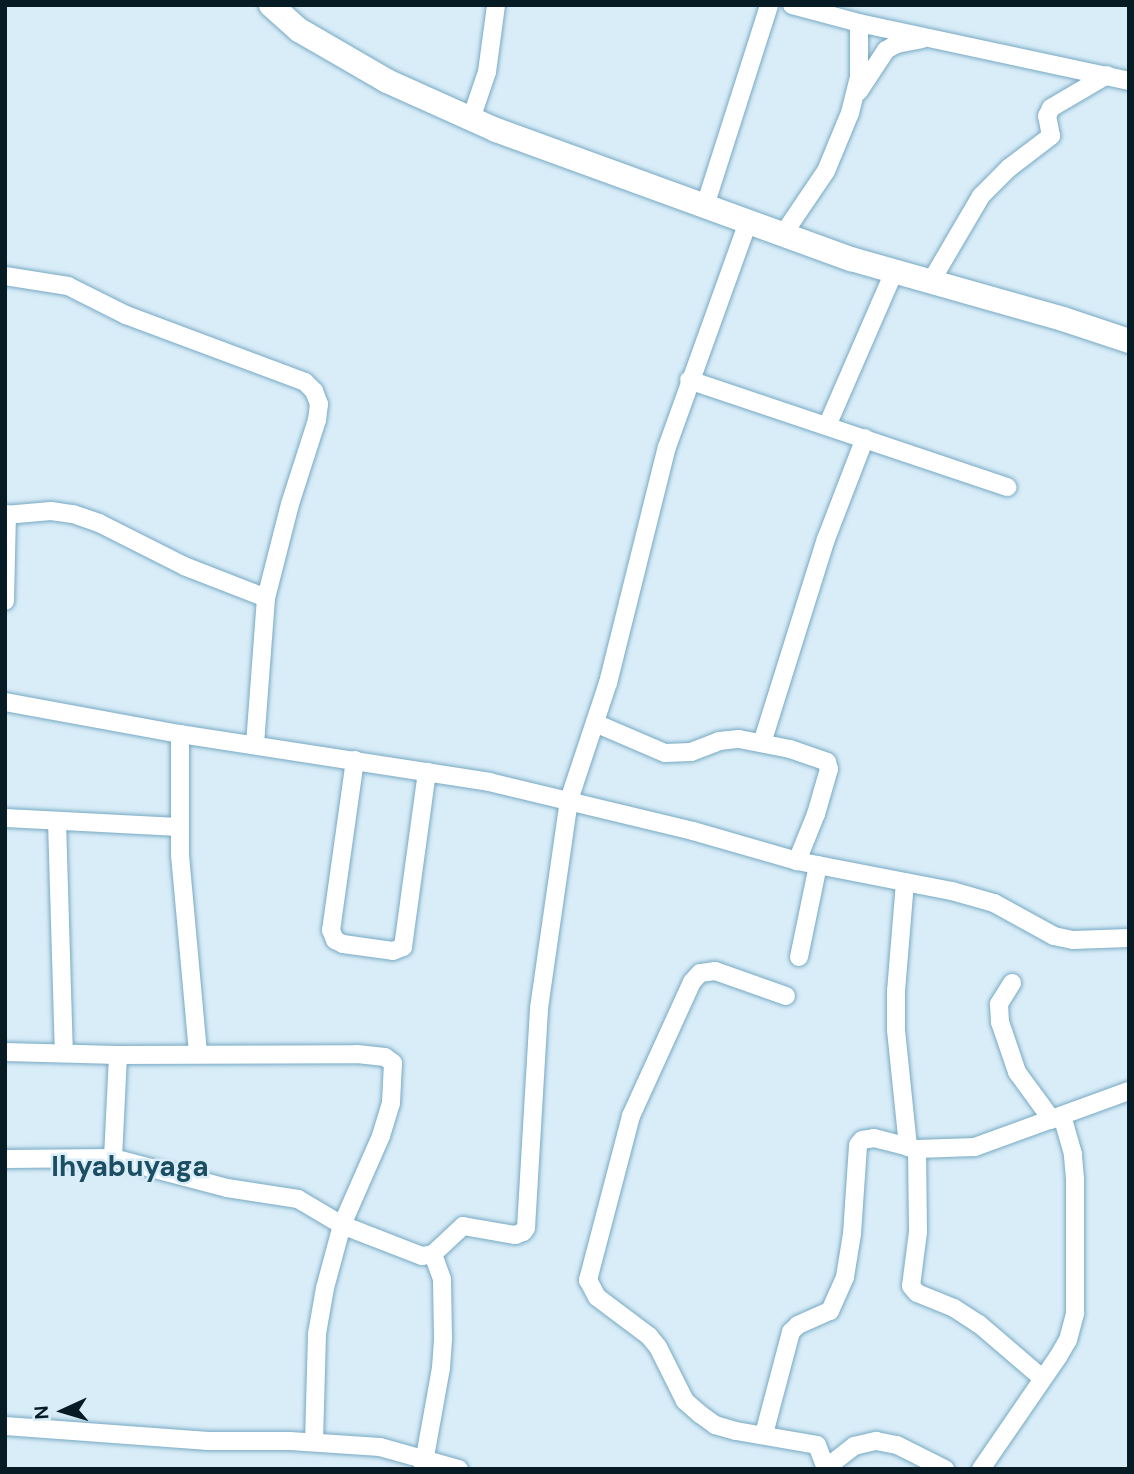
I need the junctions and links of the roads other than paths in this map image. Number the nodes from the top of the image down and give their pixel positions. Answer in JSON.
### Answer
{"nodes":[{"id":1,"x":271,"y":5,"type":"edge"},
{"id":2,"x":496,"y":5,"type":"edge"},
{"id":3,"x":769,"y":5,"type":"edge"},
{"id":4,"x":792,"y":5,"type":"edge"},
{"id":5,"x":859,"y":23,"type":"junction"},
{"id":6,"x":929,"y":38,"type":"junction"},
{"id":7,"x":1107,"y":75,"type":"junction"},
{"id":8,"x":1129,"y":81,"type":"edge"},
{"id":9,"x":857,"y":94,"type":"junction"},
{"id":10,"x":471,"y":119,"type":"junction"},
{"id":11,"x":705,"y":206,"type":"junction"},
{"id":12,"x":748,"y":222,"type":"junction"},
{"id":13,"x":782,"y":236,"type":"junction"},
{"id":14,"x":894,"y":272,"type":"junction"},
{"id":15,"x":5,"y":276,"type":"edge"},
{"id":16,"x":930,"y":283,"type":"junction"},
{"id":17,"x":1129,"y":341,"type":"edge"},
{"id":18,"x":690,"y":380,"type":"junction"},
{"id":19,"x":827,"y":426,"type":"junction"},
{"id":20,"x":865,"y":438,"type":"junction"},
{"id":21,"x":1007,"y":487,"type":"dead end"},
{"id":22,"x":6,"y":514,"type":"edge"},
{"id":23,"x":266,"y":598,"type":"junction"},
{"id":24,"x":5,"y":601,"type":"edge"},
{"id":25,"x":5,"y":702,"type":"edge"},
{"id":26,"x":595,"y":723,"type":"junction"},
{"id":27,"x":180,"y":734,"type":"junction"},
{"id":28,"x":762,"y":743,"type":"junction"},
{"id":29,"x":255,"y":744,"type":"junction"},
{"id":30,"x":355,"y":760,"type":"junction"},
{"id":31,"x":427,"y":772,"type":"junction"},
{"id":32,"x":569,"y":800,"type":"junction"},
{"id":33,"x":5,"y":818,"type":"edge"},
{"id":34,"x":57,"y":821,"type":"junction"},
{"id":35,"x":179,"y":827,"type":"junction"},
{"id":36,"x":797,"y":861,"type":"junction"},
{"id":37,"x":818,"y":865,"type":"junction"},
{"id":38,"x":905,"y":882,"type":"junction"},
{"id":39,"x":1129,"y":938,"type":"edge"},
{"id":40,"x":799,"y":957,"type":"dead end"},
{"id":41,"x":1012,"y":982,"type":"dead end"},
{"id":42,"x":786,"y":996,"type":"dead end"},
{"id":43,"x":5,"y":1052,"type":"edge"},
{"id":44,"x":198,"y":1053,"type":"junction"},
{"id":45,"x":64,"y":1054,"type":"junction"},
{"id":46,"x":118,"y":1055,"type":"junction"},
{"id":47,"x":1129,"y":1091,"type":"edge"},
{"id":48,"x":1057,"y":1118,"type":"junction"},
{"id":49,"x":912,"y":1148,"type":"junction"},
{"id":50,"x":113,"y":1158,"type":"junction"},
{"id":51,"x":5,"y":1159,"type":"edge"},
{"id":52,"x":342,"y":1225,"type":"junction"},
{"id":53,"x":433,"y":1254,"type":"junction"},
{"id":54,"x":1042,"y":1378,"type":"junction"},
{"id":55,"x":5,"y":1426,"type":"edge"},
{"id":56,"x":764,"y":1434,"type":"junction"},
{"id":57,"x":314,"y":1442,"type":"junction"},
{"id":58,"x":424,"y":1463,"type":"edge"},
{"id":59,"x":458,"y":1469,"type":"edge"},
{"id":60,"x":826,"y":1469,"type":"edge"},
{"id":61,"x":945,"y":1469,"type":"edge"},
{"id":62,"x":981,"y":1469,"type":"edge"}],
"edges":[{"from":1,"to":10,"type":"street"},
{"from":2,"to":10,"type":"street"},
{"from":3,"to":11,"type":"street"},
{"from":4,"to":5,"type":"street"},
{"from":5,"to":6,"type":"street"},
{"from":5,"to":9,"type":"street"},
{"from":6,"to":7,"type":"street"},
{"from":6,"to":9,"type":"street"},
{"from":7,"to":8,"type":"street"},
{"from":7,"to":16,"type":"street"},
{"from":9,"to":13,"type":"street"},
{"from":10,"to":11,"type":"street"},
{"from":11,"to":12,"type":"street"},
{"from":12,"to":13,"type":"street"},
{"from":12,"to":18,"type":"street"},
{"from":13,"to":14,"type":"street"},
{"from":14,"to":16,"type":"street"},
{"from":14,"to":19,"type":"street"},
{"from":15,"to":23,"type":"street"},
{"from":16,"to":17,"type":"street"},
{"from":18,"to":19,"type":"street"},
{"from":18,"to":26,"type":"street"},
{"from":19,"to":20,"type":"street"},
{"from":20,"to":21,"type":"street"},
{"from":20,"to":28,"type":"street"},
{"from":22,"to":23,"type":"street"},
{"from":22,"to":24,"type":"street"},
{"from":23,"to":29,"type":"street"},
{"from":25,"to":27,"type":"street"},
{"from":26,"to":28,"type":"street"},
{"from":26,"to":32,"type":"street"},
{"from":27,"to":29,"type":"street"},
{"from":27,"to":35,"type":"street"},
{"from":28,"to":36,"type":"street"},
{"from":29,"to":30,"type":"street"},
{"from":30,"to":31,"type":"street"},
{"from":30,"to":31,"type":"street"},
{"from":31,"to":32,"type":"street"},
{"from":32,"to":36,"type":"street"},
{"from":32,"to":53,"type":"street"},
{"from":33,"to":34,"type":"street"},
{"from":34,"to":35,"type":"street"},
{"from":34,"to":45,"type":"street"},
{"from":35,"to":44,"type":"street"},
{"from":36,"to":37,"type":"street"},
{"from":37,"to":38,"type":"street"},
{"from":37,"to":40,"type":"street"},
{"from":38,"to":39,"type":"street"},
{"from":38,"to":49,"type":"street"},
{"from":41,"to":48,"type":"street"},
{"from":42,"to":56,"type":"street"},
{"from":43,"to":45,"type":"street"},
{"from":44,"to":46,"type":"street"},
{"from":44,"to":52,"type":"street"},
{"from":45,"to":46,"type":"street"},
{"from":46,"to":50,"type":"street"},
{"from":47,"to":48,"type":"street"},
{"from":48,"to":49,"type":"street"},
{"from":48,"to":54,"type":"street"},
{"from":49,"to":54,"type":"street"},
{"from":49,"to":56,"type":"street"},
{"from":50,"to":51,"type":"street"},
{"from":50,"to":52,"type":"street"},
{"from":52,"to":53,"type":"street"},
{"from":52,"to":57,"type":"street"},
{"from":53,"to":58,"type":"street"},
{"from":54,"to":62,"type":"street"},
{"from":55,"to":57,"type":"street"},
{"from":56,"to":60,"type":"street"},
{"from":57,"to":58,"type":"street"},
{"from":58,"to":59,"type":"street"},
{"from":60,"to":61,"type":"street"}]}
